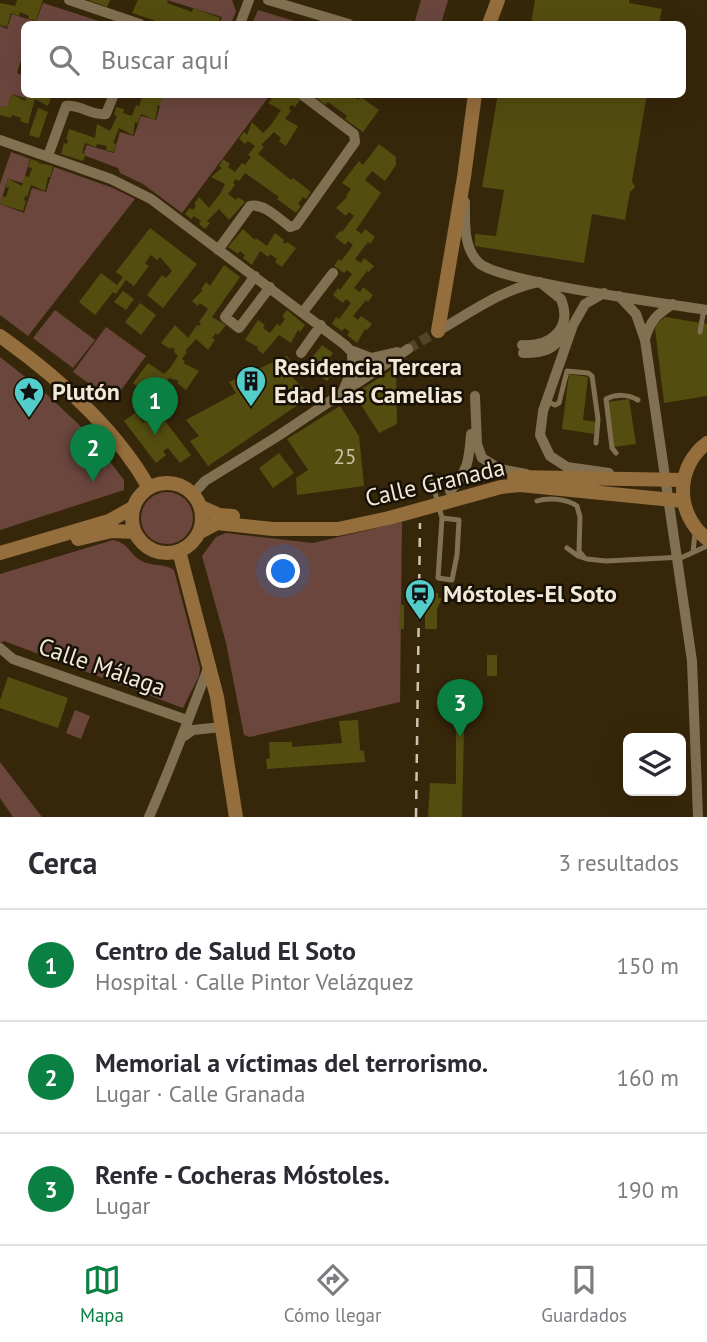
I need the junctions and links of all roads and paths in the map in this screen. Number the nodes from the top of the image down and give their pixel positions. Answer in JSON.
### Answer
{"nodes":[{"id":1,"x":69,"y":0,"type":"edge"},
{"id":2,"x":249,"y":0,"type":"edge"},
{"id":3,"x":268,"y":0,"type":"edge"},
{"id":4,"x":498,"y":0,"type":"edge"},
{"id":5,"x":129,"y":21,"type":"edge"},
{"id":6,"x":241,"y":21,"type":"edge"},
{"id":7,"x":339,"y":21,"type":"edge"},
{"id":8,"x":490,"y":21,"type":"edge"},
{"id":9,"x":112,"y":98,"type":"edge"},
{"id":10,"x":306,"y":98,"type":"edge"},
{"id":11,"x":474,"y":98,"type":"edge"},
{"id":12,"x":1,"y":144,"type":"edge"},
{"id":13,"x":48,"y":156,"type":"junction"},
{"id":14,"x":464,"y":177,"type":"junction"},
{"id":15,"x":218,"y":250,"type":"junction"},
{"id":16,"x":332,"y":273,"type":"dead end"},
{"id":17,"x":254,"y":276,"type":"junction"},
{"id":18,"x":540,"y":282,"type":"junction"},
{"id":19,"x":270,"y":287,"type":"junction"},
{"id":20,"x":606,"y":293,"type":"junction"},
{"id":21,"x":619,"y":296,"type":"junction"},
{"id":22,"x":673,"y":304,"type":"junction"},
{"id":23,"x":705,"y":310,"type":"edge"},
{"id":24,"x":303,"y":312,"type":"junction"},
{"id":25,"x":321,"y":325,"type":"junction"},
{"id":26,"x":573,"y":325,"type":"junction"},
{"id":27,"x":438,"y":331,"type":"joint"},
{"id":28,"x":700,"y":332,"type":"dead end"},
{"id":29,"x":0,"y":336,"type":"edge"},
{"id":30,"x":645,"y":340,"type":"junction"},
{"id":31,"x":351,"y":350,"type":"junction"},
{"id":32,"x":300,"y":353,"type":"dead end"},
{"id":33,"x":372,"y":358,"type":"junction"},
{"id":34,"x":355,"y":369,"type":"junction"},
{"id":35,"x":350,"y":388,"type":"junction"},
{"id":36,"x":341,"y":395,"type":"junction"},
{"id":37,"x":638,"y":400,"type":"dead end"},
{"id":38,"x":547,"y":401,"type":"junction"},
{"id":39,"x":596,"y":443,"type":"dead end"},
{"id":40,"x":707,"y":443,"type":"edge"},
{"id":41,"x":616,"y":453,"type":"dead end"},
{"id":42,"x":533,"y":476,"type":"junction"},
{"id":43,"x":651,"y":480,"type":"junction"},
{"id":44,"x":684,"y":480,"type":"junction"},
{"id":45,"x":432,"y":482,"type":"dead end"},
{"id":46,"x":149,"y":488,"type":"junction"},
{"id":47,"x":450,"y":491,"type":"junction"},
{"id":48,"x":197,"y":501,"type":"junction"},
{"id":49,"x":537,"y":501,"type":"dead end"},
{"id":50,"x":683,"y":501,"type":"junction"},
{"id":51,"x":134,"y":507,"type":"junction"},
{"id":52,"x":442,"y":518,"type":"junction"},
{"id":53,"x":694,"y":527,"type":"junction"},
{"id":54,"x":135,"y":532,"type":"junction"},
{"id":55,"x":200,"y":532,"type":"junction"},
{"id":56,"x":707,"y":538,"type":"edge"},
{"id":57,"x":707,"y":546,"type":"edge"},
{"id":58,"x":567,"y":548,"type":"dead end"},
{"id":59,"x":179,"y":551,"type":"junction"},
{"id":60,"x":693,"y":552,"type":"junction"},
{"id":61,"x":0,"y":553,"type":"edge"},
{"id":62,"x":587,"y":559,"type":"junction"},
{"id":63,"x":0,"y":562,"type":"edge"},
{"id":64,"x":3,"y":650,"type":"edge"},
{"id":65,"x":209,"y":666,"type":"junction"},
{"id":66,"x":187,"y":720,"type":"junction"},
{"id":67,"x":222,"y":727,"type":"junction"},
{"id":68,"x":183,"y":738,"type":"junction"},
{"id":69,"x":149,"y":817,"type":"edge"},
{"id":70,"x":236,"y":817,"type":"edge"},
{"id":71,"x":698,"y":817,"type":"edge"}],
"edges":[{"from":1,"to":5,"type":"street"},
{"from":2,"to":6,"type":"street"},
{"from":3,"to":7,"type":"street"},
{"from":4,"to":8,"type":"street"},
{"from":9,"to":13,"type":"street"},
{"from":10,"to":15,"type":"street"},
{"from":11,"to":14,"type":"street"},
{"from":12,"to":13,"type":"street"},
{"from":13,"to":15,"type":"street"},
{"from":14,"to":18,"type":"street"},
{"from":14,"to":27,"type":"street"},
{"from":15,"to":17,"type":"street"},
{"from":16,"to":24,"type":"street"},
{"from":17,"to":19,"type":"street"},
{"from":17,"to":19,"type":"street"},
{"from":18,"to":20,"type":"street"},
{"from":18,"to":26,"type":"street"},
{"from":18,"to":27,"type":"street"},
{"from":19,"to":24,"type":"street"},
{"from":20,"to":21,"type":"street"},
{"from":20,"to":26,"type":"street"},
{"from":21,"to":22,"type":"street"},
{"from":21,"to":30,"type":"street"},
{"from":22,"to":23,"type":"street"},
{"from":22,"to":30,"type":"street"},
{"from":23,"to":28,"type":"lane"},
{"from":24,"to":25,"type":"street"},
{"from":25,"to":31,"type":"street"},
{"from":25,"to":32,"type":"street"},
{"from":26,"to":38,"type":"street"},
{"from":29,"to":46,"type":"street"},
{"from":30,"to":71,"type":"street"},
{"from":31,"to":33,"type":"street"},
{"from":31,"to":34,"type":"street"},
{"from":33,"to":34,"type":"street"},
{"from":33,"to":35,"type":"street"},
{"from":34,"to":35,"type":"street"},
{"from":34,"to":36,"type":"street"},
{"from":35,"to":36,"type":"street"},
{"from":36,"to":48,"type":"street"},
{"from":37,"to":41,"type":"lane"},
{"from":38,"to":39,"type":"lane"},
{"from":38,"to":43,"type":"street"},
{"from":40,"to":44,"type":"street"},
{"from":42,"to":43,"type":"street","name":"Calle Granada"},
{"from":42,"to":47,"type":"street","name":"Calle Granada"},
{"from":42,"to":47,"type":"street"},
{"from":43,"to":44,"type":"street","name":"Calle Granada"},
{"from":44,"to":50,"type":"street"},
{"from":45,"to":52,"type":"lane"},
{"from":46,"to":48,"type":"street"},
{"from":46,"to":51,"type":"street"},
{"from":47,"to":48,"type":"street","name":"Calle Granada"},
{"from":48,"to":55,"type":"street"},
{"from":49,"to":62,"type":"lane"},
{"from":50,"to":53,"type":"street"},
{"from":50,"to":55,"type":"street","name":"Calle Granada"},
{"from":51,"to":54,"type":"street"},
{"from":51,"to":61,"type":"street"},
{"from":52,"to":52,"type":"lane"},
{"from":53,"to":56,"type":"street"},
{"from":53,"to":60,"type":"lane"},
{"from":54,"to":59,"type":"street"},
{"from":54,"to":63,"type":"street"},
{"from":55,"to":59,"type":"street"},
{"from":57,"to":60,"type":"lane"},
{"from":58,"to":62,"type":"lane"},
{"from":59,"to":65,"type":"street"},
{"from":60,"to":62,"type":"lane"},
{"from":64,"to":66,"type":"street","name":"Calle Málaga"},
{"from":65,"to":66,"type":"street"},
{"from":65,"to":67,"type":"street"},
{"from":66,"to":68,"type":"street"},
{"from":67,"to":68,"type":"street"},
{"from":67,"to":70,"type":"street"},
{"from":68,"to":69,"type":"street"}]}
